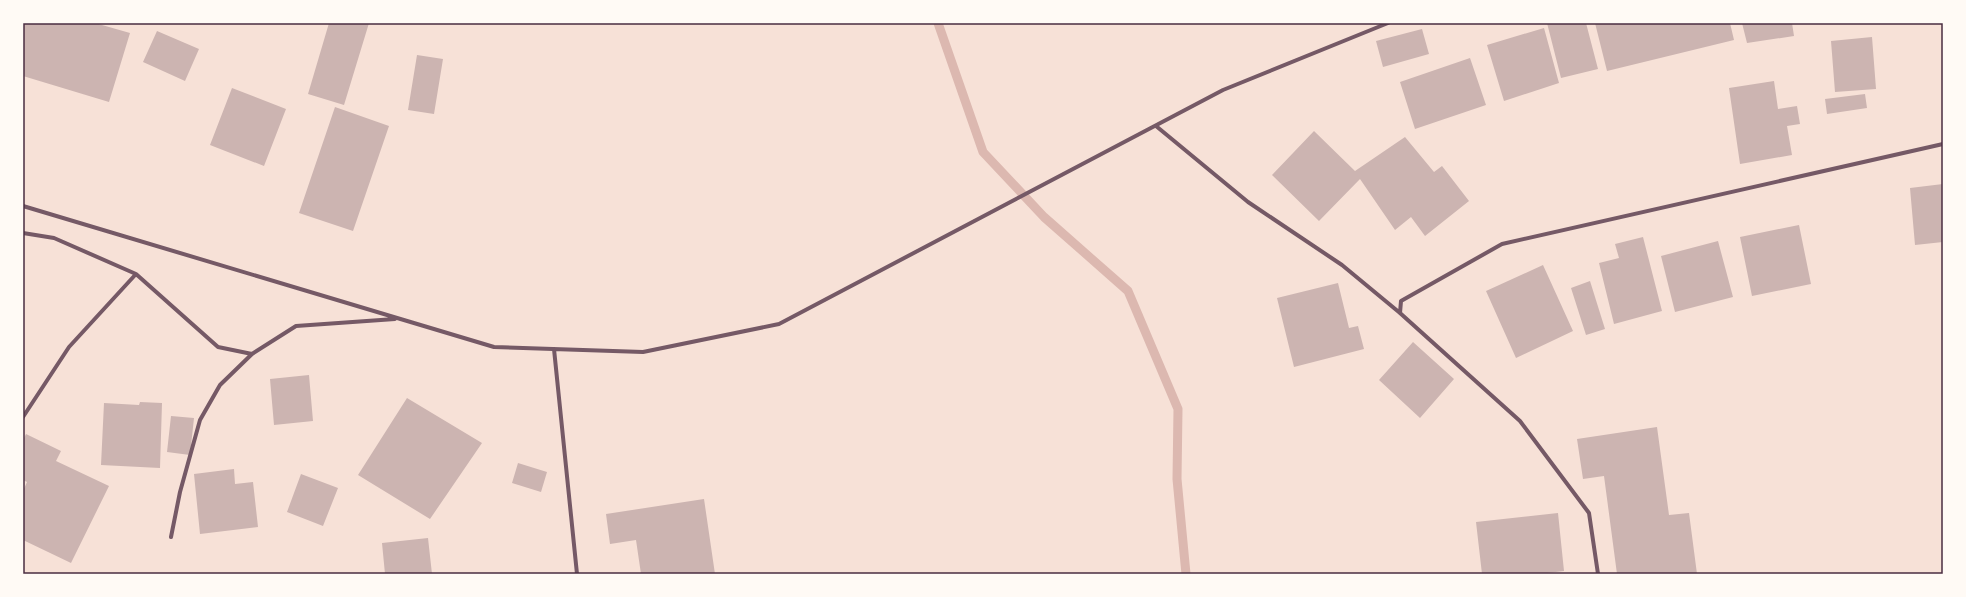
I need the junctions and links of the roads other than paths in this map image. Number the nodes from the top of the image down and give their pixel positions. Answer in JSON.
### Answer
{"nodes":[{"id":1,"x":1388,"y":23,"type":"edge"},
{"id":2,"x":1156,"y":126,"type":"junction"},
{"id":3,"x":1943,"y":144,"type":"edge"},
{"id":4,"x":23,"y":206,"type":"edge"},
{"id":5,"x":23,"y":233,"type":"edge"},
{"id":6,"x":136,"y":274,"type":"junction"},
{"id":7,"x":1400,"y":313,"type":"junction"},
{"id":8,"x":398,"y":318,"type":"junction"},
{"id":9,"x":554,"y":349,"type":"junction"},
{"id":10,"x":252,"y":354,"type":"junction"},
{"id":11,"x":23,"y":417,"type":"edge"},
{"id":12,"x":171,"y":538,"type":"dead end"},
{"id":13,"x":577,"y":574,"type":"edge"},
{"id":14,"x":1598,"y":574,"type":"edge"}],
"edges":[{"from":1,"to":2,"type":"street"},
{"from":2,"to":7,"type":"street"},
{"from":2,"to":9,"type":"street"},
{"from":3,"to":7,"type":"street"},
{"from":4,"to":8,"type":"street"},
{"from":5,"to":6,"type":"street"},
{"from":6,"to":10,"type":"street"},
{"from":6,"to":11,"type":"street"},
{"from":7,"to":14,"type":"street"},
{"from":8,"to":9,"type":"street"},
{"from":8,"to":10,"type":"street"},
{"from":9,"to":13,"type":"street"},
{"from":10,"to":12,"type":"street"}]}
